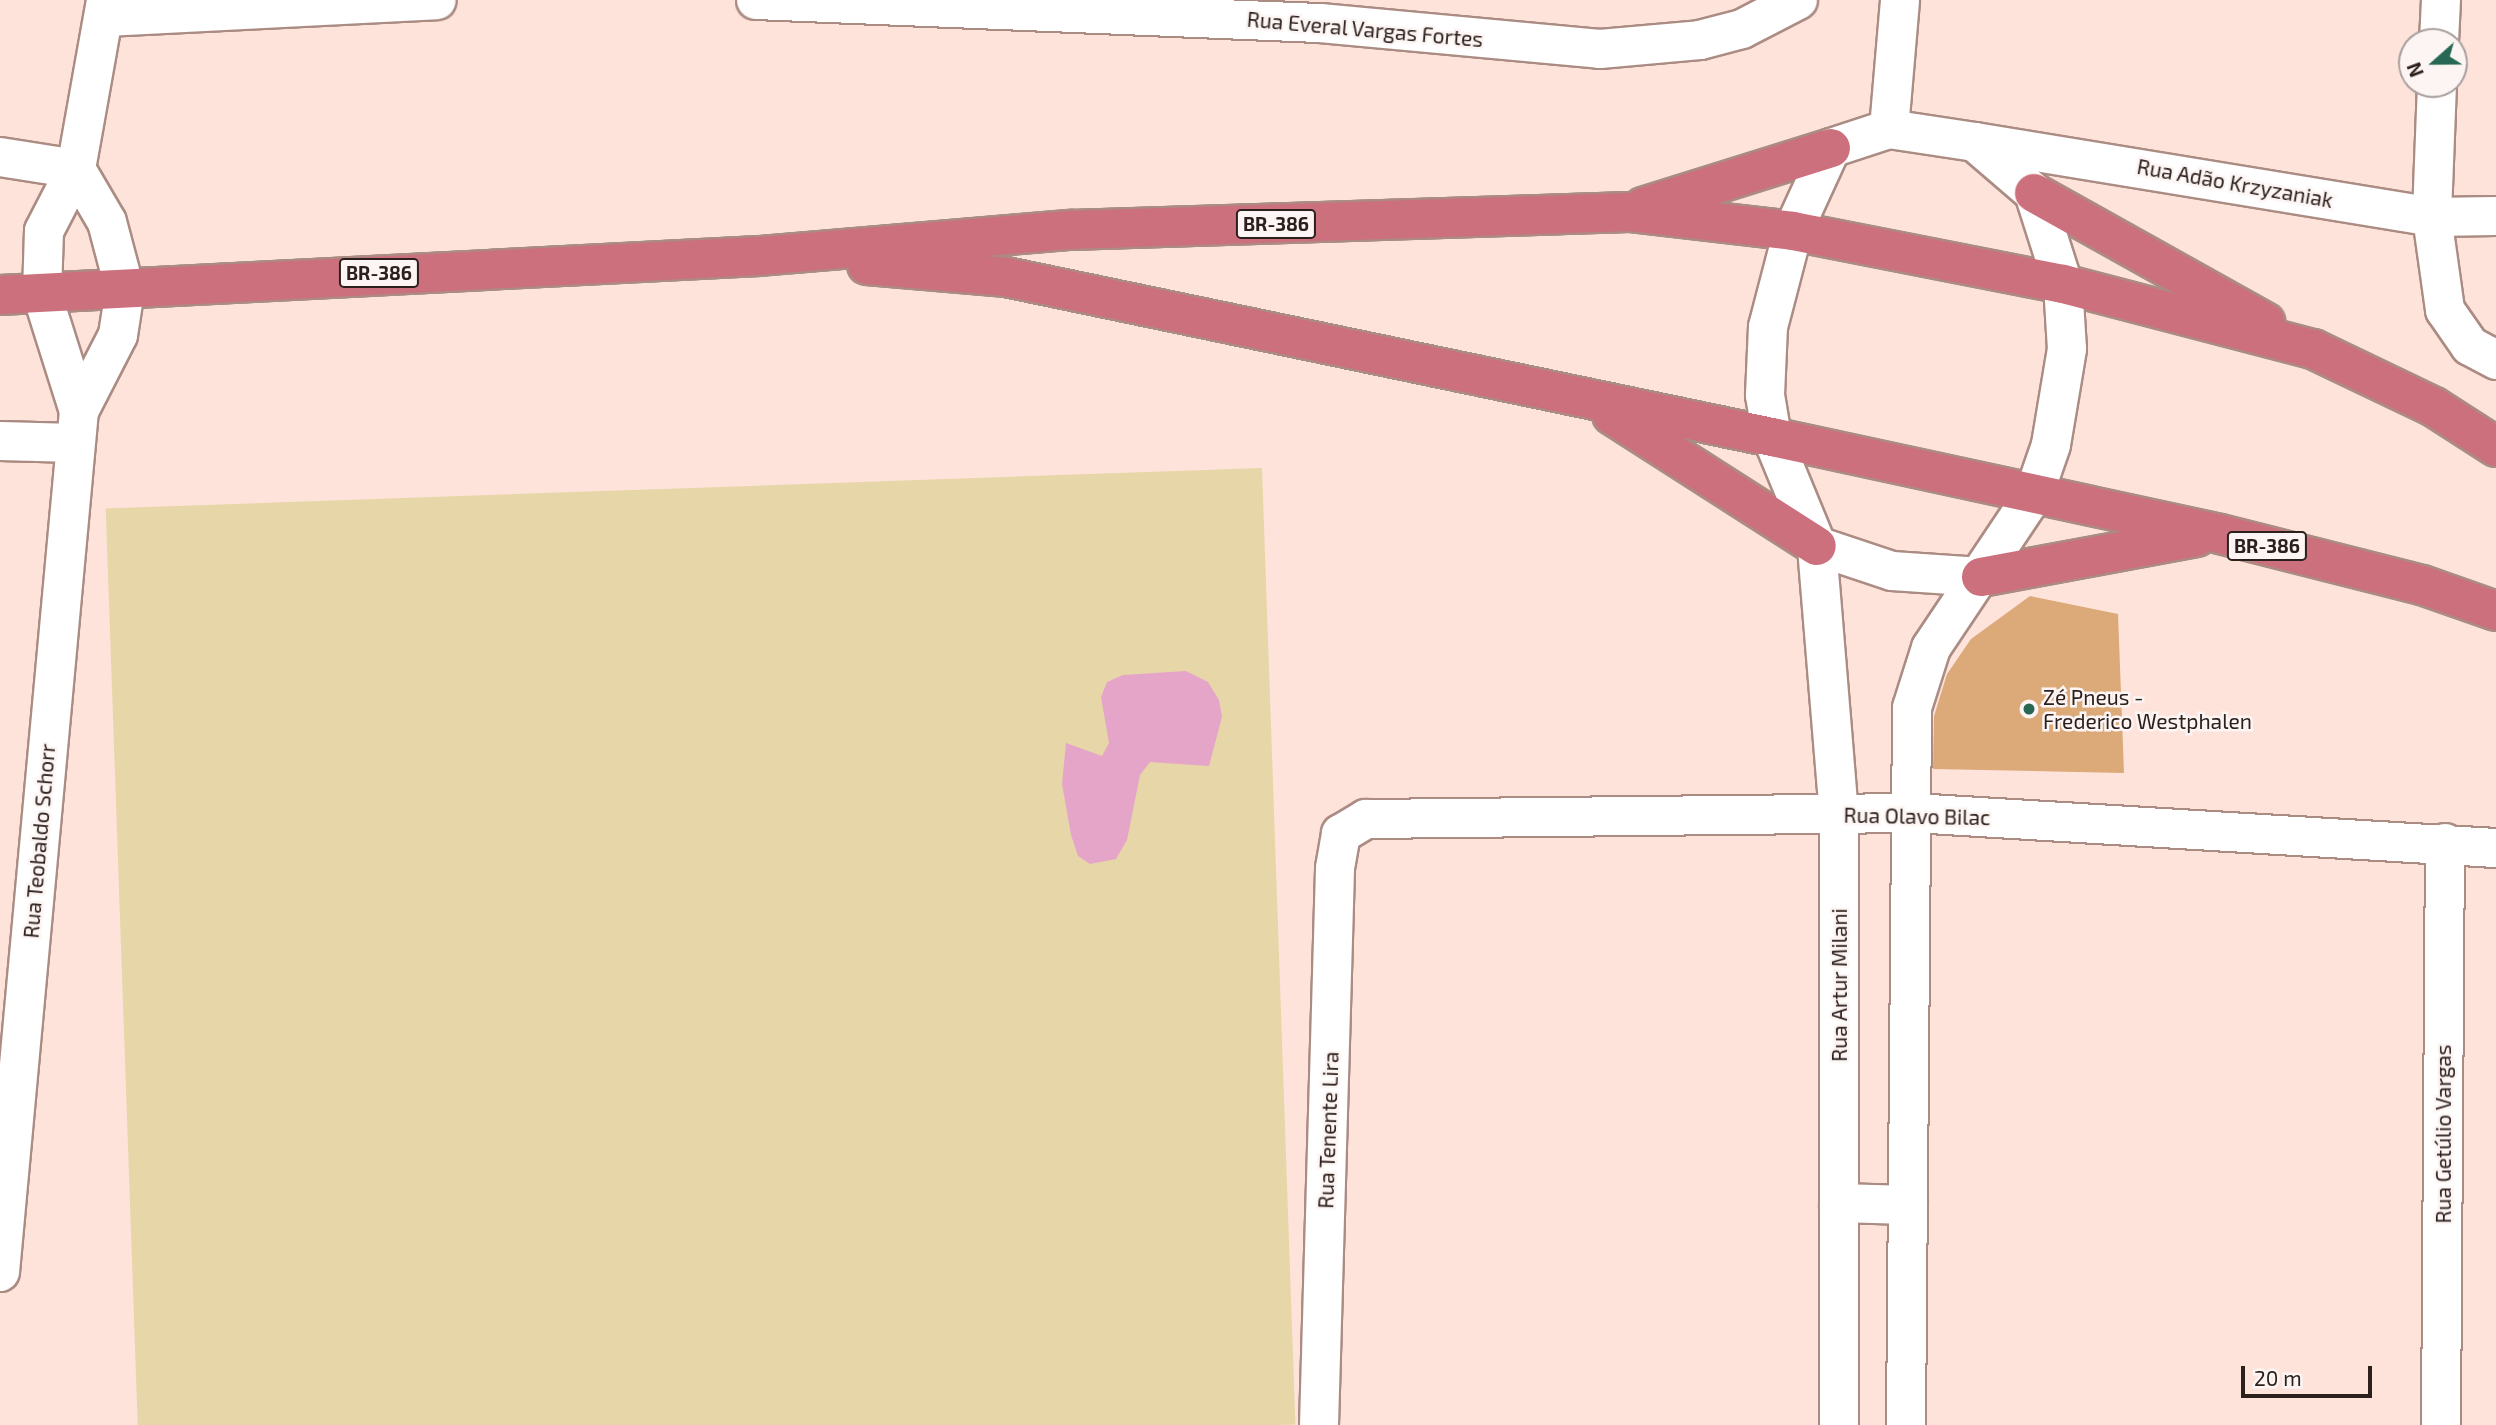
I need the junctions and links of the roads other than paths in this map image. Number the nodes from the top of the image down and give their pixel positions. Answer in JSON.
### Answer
{"nodes":[{"id":1,"x":437,"y":0,"type":"edge"},
{"id":2,"x":756,"y":0,"type":"edge"},
{"id":3,"x":1798,"y":0,"type":"edge"},
{"id":4,"x":1900,"y":0,"type":"edge"},
{"id":5,"x":2441,"y":0,"type":"edge"},
{"id":6,"x":106,"y":8,"type":"edge"},
{"id":7,"x":1323,"y":12,"type":"edge"},
{"id":8,"x":2440,"y":28,"type":"edge"},
{"id":9,"x":2436,"y":98,"type":"edge"},
{"id":10,"x":1889,"y":129,"type":"junction"},
{"id":11,"x":1975,"y":142,"type":"junction"},
{"id":12,"x":1831,"y":148,"type":"junction"},
{"id":13,"x":0,"y":157,"type":"edge"},
{"id":14,"x":76,"y":169,"type":"junction"},
{"id":15,"x":2034,"y":193,"type":"junction"},
{"id":16,"x":1629,"y":212,"type":"junction"},
{"id":17,"x":2496,"y":216,"type":"edge"},
{"id":18,"x":2432,"y":217,"type":"junction"},
{"id":19,"x":1793,"y":231,"type":"junction"},
{"id":20,"x":759,"y":256,"type":"junction"},
{"id":21,"x":2063,"y":284,"type":"junction"},
{"id":22,"x":125,"y":290,"type":"junction"},
{"id":23,"x":42,"y":294,"type":"junction"},
{"id":24,"x":0,"y":295,"type":"edge"},
{"id":25,"x":2313,"y":349,"type":"junction"},
{"id":26,"x":2496,"y":360,"type":"edge"},
{"id":27,"x":1596,"y":404,"type":"junction"},
{"id":28,"x":77,"y":427,"type":"junction"},
{"id":29,"x":1772,"y":437,"type":"junction"},
{"id":30,"x":0,"y":441,"type":"edge"},
{"id":31,"x":2496,"y":446,"type":"edge"},
{"id":32,"x":2034,"y":494,"type":"junction"},
{"id":33,"x":2221,"y":534,"type":"junction"},
{"id":34,"x":1817,"y":546,"type":"junction"},
{"id":35,"x":1981,"y":578,"type":"junction"},
{"id":36,"x":2496,"y":611,"type":"edge"},
{"id":37,"x":1913,"y":813,"type":"junction"},
{"id":38,"x":1839,"y":815,"type":"junction"},
{"id":39,"x":1341,"y":834,"type":"joint"},
{"id":40,"x":2445,"y":842,"type":"junction"},
{"id":41,"x":2496,"y":848,"type":"edge"},
{"id":42,"x":1839,"y":1203,"type":"junction"},
{"id":43,"x":1908,"y":1205,"type":"junction"},
{"id":44,"x":0,"y":1272,"type":"edge"},
{"id":45,"x":1319,"y":1425,"type":"edge"},
{"id":46,"x":1839,"y":1425,"type":"edge"},
{"id":47,"x":1906,"y":1425,"type":"edge"},
{"id":48,"x":2441,"y":1425,"type":"edge"}],
"edges":[{"from":1,"to":6,"type":"street"},
{"from":2,"to":7,"type":"street","name":"Rua Everal Vargas Fortes"},
{"from":3,"to":7,"type":"street","name":"Rua Everal Vargas Fortes"},
{"from":4,"to":10,"type":"street"},
{"from":5,"to":8,"type":"street"},
{"from":6,"to":14,"type":"street"},
{"from":9,"to":18,"type":"street"},
{"from":10,"to":11,"type":"street","name":"Rua Adão Krzyzaniak"},
{"from":10,"to":12,"type":"street"},
{"from":11,"to":15,"type":"street"},
{"from":11,"to":18,"type":"street","name":"Rua Adão Krzyzaniak"},
{"from":12,"to":16,"type":"highway"},
{"from":12,"to":19,"type":"street","name":"Rua Artur Milani"},
{"from":13,"to":14,"type":"street"},
{"from":14,"to":22,"type":"street","name":"Rua Teobaldo Schorr"},
{"from":14,"to":23,"type":"street","name":"Rua Teobaldo Schorr"},
{"from":15,"to":21,"type":"street"},
{"from":15,"to":25,"type":"highway"},
{"from":16,"to":19,"type":"highway","number":"BR-386"},
{"from":16,"to":20,"type":"highway","number":"BR-386"},
{"from":17,"to":18,"type":"street","name":"Rua Adão Krzyzaniak"},
{"from":18,"to":26,"type":"street"},
{"from":19,"to":21,"type":"highway","number":"BR-386"},
{"from":19,"to":29,"type":"street","name":"Rua Artur Milani"},
{"from":20,"to":22,"type":"highway","number":"BR-386"},
{"from":20,"to":27,"type":"highway","number":"BR-386"},
{"from":21,"to":25,"type":"highway","number":"BR-386"},
{"from":21,"to":32,"type":"street"},
{"from":22,"to":23,"type":"highway","number":"BR-386"},
{"from":22,"to":28,"type":"street","name":"Rua Teobaldo Schorr"},
{"from":23,"to":24,"type":"highway","number":"BR-386"},
{"from":23,"to":28,"type":"street","name":"Rua Teobaldo Schorr"},
{"from":25,"to":31,"type":"highway","number":"BR-386"},
{"from":27,"to":29,"type":"highway","number":"BR-386"},
{"from":27,"to":34,"type":"highway"},
{"from":28,"to":30,"type":"street"},
{"from":28,"to":44,"type":"street","name":"Rua Teobaldo Schorr"},
{"from":29,"to":32,"type":"highway","number":"BR-386"},
{"from":29,"to":34,"type":"street","name":"Rua Artur Milani"},
{"from":32,"to":33,"type":"highway","number":"BR-386"},
{"from":32,"to":35,"type":"street"},
{"from":33,"to":35,"type":"highway"},
{"from":33,"to":36,"type":"highway","number":"BR-386"},
{"from":34,"to":35,"type":"street"},
{"from":34,"to":38,"type":"street","name":"Rua Artur Milani"},
{"from":35,"to":37,"type":"street"},
{"from":37,"to":38,"type":"street","name":"Rua Olavo Bilac"},
{"from":37,"to":40,"type":"street","name":"Rua Olavo Bilac"},
{"from":37,"to":43,"type":"street"},
{"from":38,"to":39,"type":"street","name":"Rua Olavo Bilac"},
{"from":38,"to":42,"type":"street","name":"Rua Artur Milani"},
{"from":39,"to":45,"type":"street","name":"Rua Tenente Lira"},
{"from":40,"to":41,"type":"street","name":"Rua Olavo Bilac"},
{"from":40,"to":48,"type":"street","name":"Rua Getúlio Vargas"},
{"from":42,"to":43,"type":"street"},
{"from":42,"to":46,"type":"street","name":"Rua Artur Milani"},
{"from":43,"to":47,"type":"street"}]}
